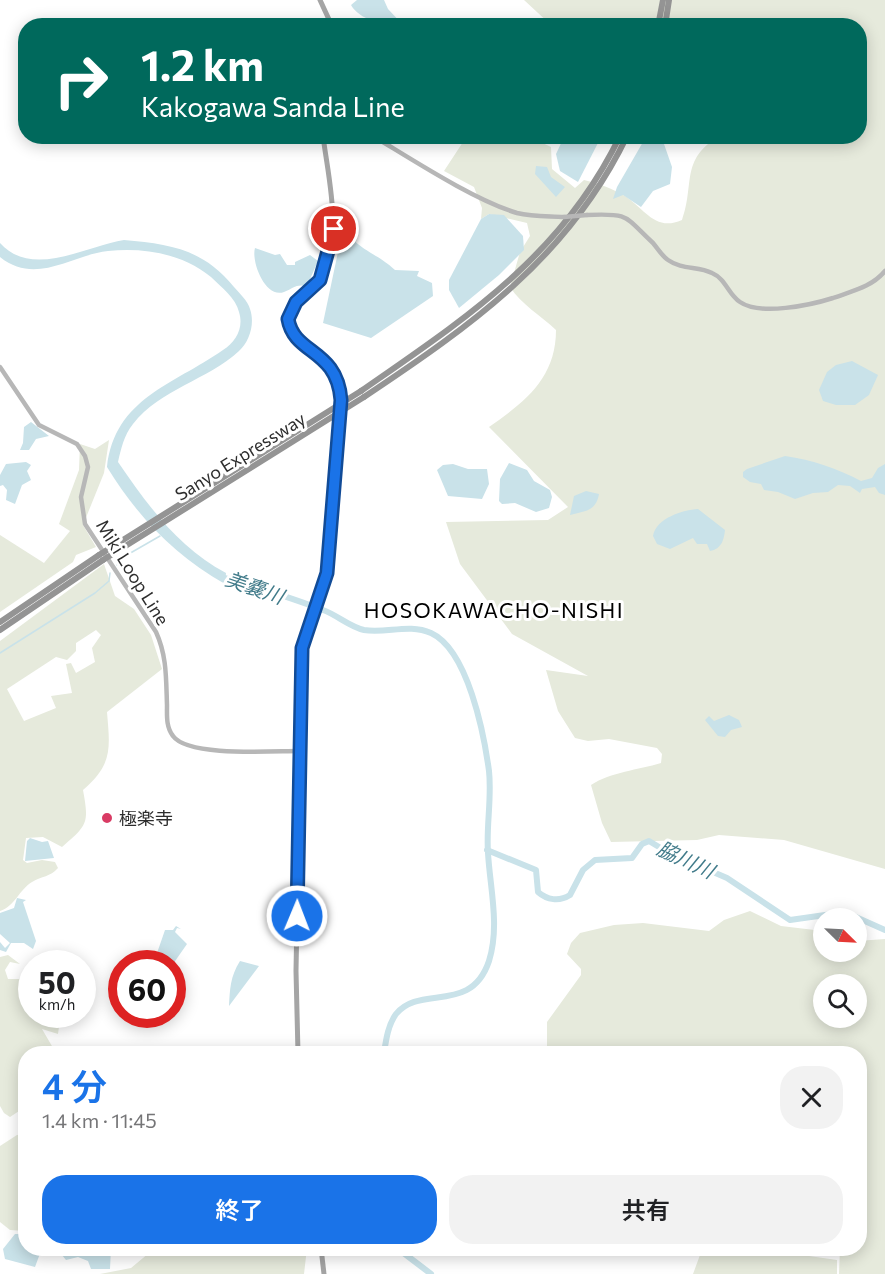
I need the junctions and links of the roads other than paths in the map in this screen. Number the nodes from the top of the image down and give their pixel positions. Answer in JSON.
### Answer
{"nodes":[{"id":1,"x":320,"y":0,"type":"edge"},
{"id":2,"x":663,"y":0,"type":"edge"},
{"id":3,"x":669,"y":0,"type":"edge"},
{"id":4,"x":328,"y":18,"type":"edge"},
{"id":5,"x":660,"y":18,"type":"edge"},
{"id":6,"x":666,"y":18,"type":"edge"},
{"id":7,"x":324,"y":144,"type":"edge"},
{"id":8,"x":388,"y":144,"type":"edge"},
{"id":9,"x":615,"y":144,"type":"edge"},
{"id":10,"x":622,"y":144,"type":"edge"},
{"id":11,"x":885,"y":271,"type":"edge"},
{"id":12,"x":0,"y":367,"type":"edge"},
{"id":13,"x":363,"y":394,"type":"junction"},
{"id":14,"x":101,"y":557,"type":"junction"},
{"id":15,"x":0,"y":622,"type":"edge"},
{"id":16,"x":0,"y":630,"type":"edge"},
{"id":17,"x":298,"y":751,"type":"junction"},
{"id":18,"x":297,"y":1046,"type":"edge"},
{"id":19,"x":322,"y":1256,"type":"edge"},
{"id":20,"x":324,"y":1274,"type":"edge"}],
"edges":[{"from":1,"to":4,"type":"main road"},
{"from":2,"to":5,"type":"highway"},
{"from":3,"to":6,"type":"highway"},
{"from":7,"to":17,"type":"main road"},
{"from":8,"to":11,"type":"main road","bridge":true},
{"from":9,"to":13,"type":"highway","name":"Sanyo Expressway"},
{"from":10,"to":13,"type":"highway","name":"Sanyo Expressway"},
{"from":12,"to":17,"type":"main road","name":"Miki Loop Line"},
{"from":13,"to":14,"type":"highway","name":"Sanyo Expressway","bridge":true},
{"from":14,"to":15,"type":"highway","name":"Sanyo Expressway"},
{"from":14,"to":16,"type":"highway","name":"Sanyo Expressway"},
{"from":17,"to":18,"type":"main road"},
{"from":19,"to":20,"type":"main road"}]}
